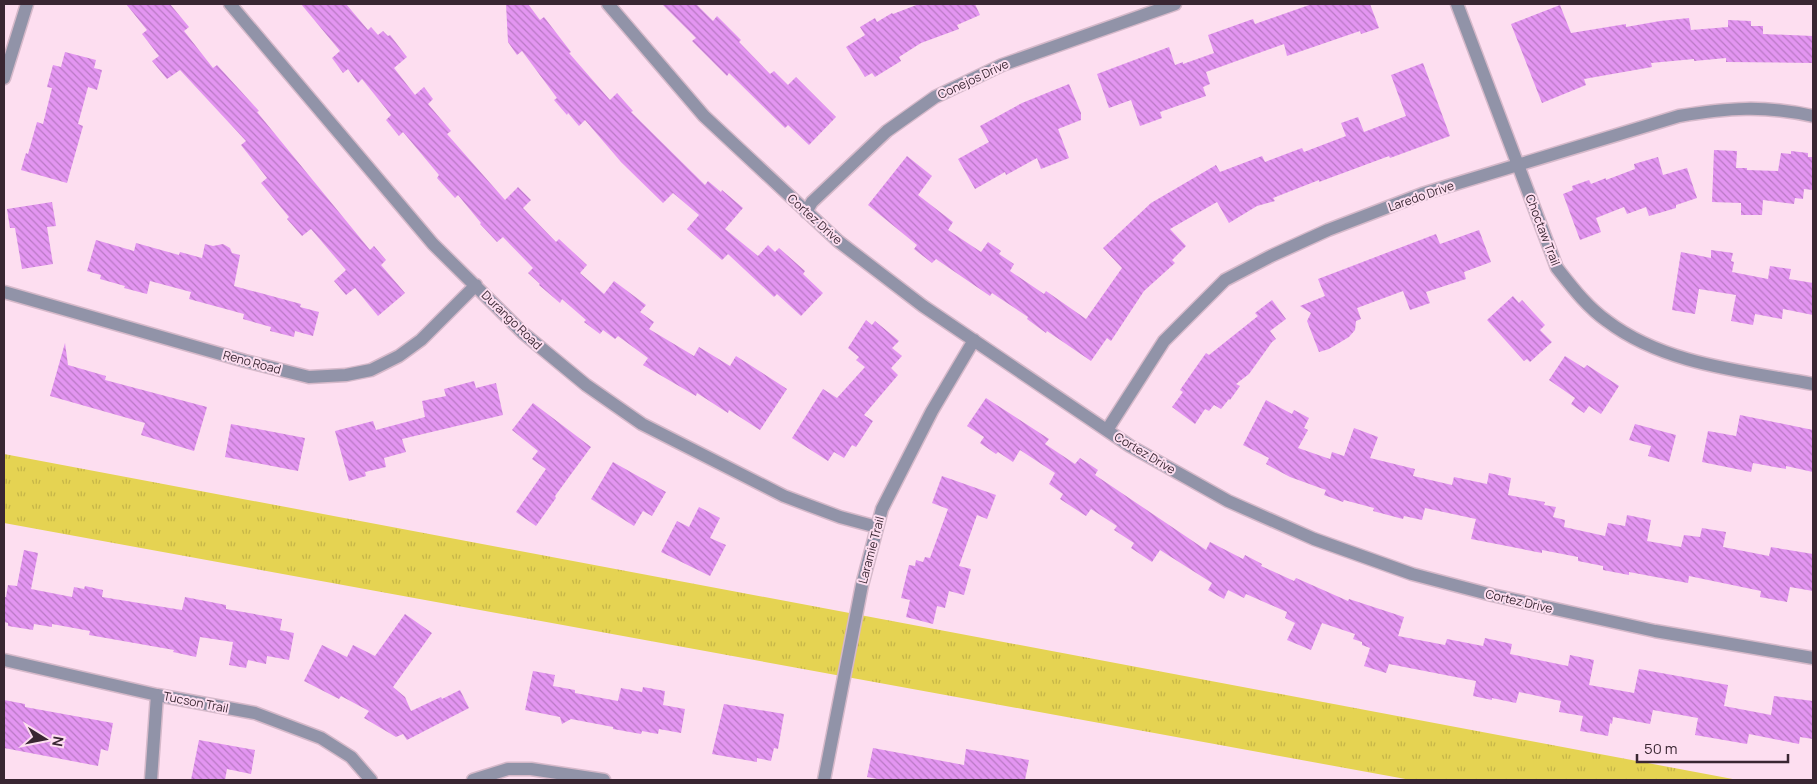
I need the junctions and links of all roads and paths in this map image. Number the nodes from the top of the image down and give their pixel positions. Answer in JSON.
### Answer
{"nodes":[{"id":1,"x":27,"y":4,"type":"edge"},
{"id":2,"x":230,"y":4,"type":"edge"},
{"id":3,"x":608,"y":4,"type":"edge"},
{"id":4,"x":1175,"y":4,"type":"edge"},
{"id":5,"x":1457,"y":4,"type":"edge"},
{"id":6,"x":4,"y":78,"type":"edge"},
{"id":7,"x":1813,"y":116,"type":"edge"},
{"id":8,"x":1518,"y":165,"type":"junction"},
{"id":9,"x":806,"y":212,"type":"junction"},
{"id":10,"x":476,"y":285,"type":"junction"},
{"id":11,"x":4,"y":292,"type":"edge"},
{"id":12,"x":974,"y":340,"type":"junction"},
{"id":13,"x":1813,"y":384,"type":"edge"},
{"id":14,"x":1107,"y":430,"type":"junction"},
{"id":15,"x":877,"y":527,"type":"junction"},
{"id":16,"x":1813,"y":658,"type":"edge"},
{"id":17,"x":4,"y":660,"type":"edge"},
{"id":18,"x":157,"y":695,"type":"junction"},
{"id":19,"x":151,"y":780,"type":"edge"},
{"id":20,"x":371,"y":780,"type":"edge"},
{"id":21,"x":473,"y":780,"type":"edge"},
{"id":22,"x":604,"y":780,"type":"edge"},
{"id":23,"x":824,"y":780,"type":"edge"}],
"edges":[{"from":1,"to":6,"type":"street"},
{"from":2,"to":10,"type":"street","name":"Durango Road"},
{"from":3,"to":9,"type":"street","name":"Cortez Drive"},
{"from":4,"to":9,"type":"street","name":"Conejos Drive"},
{"from":5,"to":8,"type":"street","name":"Choctaw Trail"},
{"from":7,"to":8,"type":"street","name":"Laredo Drive"},
{"from":8,"to":13,"type":"street","name":"Choctaw Trail"},
{"from":8,"to":14,"type":"street","name":"Laredo Drive"},
{"from":9,"to":12,"type":"street","name":"Cortez Drive"},
{"from":10,"to":11,"type":"street","name":"Reno Road"},
{"from":10,"to":15,"type":"street","name":"Durango Road"},
{"from":12,"to":14,"type":"street","name":"Cortez Drive"},
{"from":12,"to":15,"type":"street","name":"Laramie Trail"},
{"from":14,"to":16,"type":"street","name":"Cortez Drive"},
{"from":15,"to":23,"type":"street","name":"Laramie Trail"},
{"from":17,"to":18,"type":"street","name":"Tucson Trail"},
{"from":18,"to":19,"type":"street"},
{"from":18,"to":20,"type":"street","name":"Tucson Trail"},
{"from":21,"to":22,"type":"street"}]}
